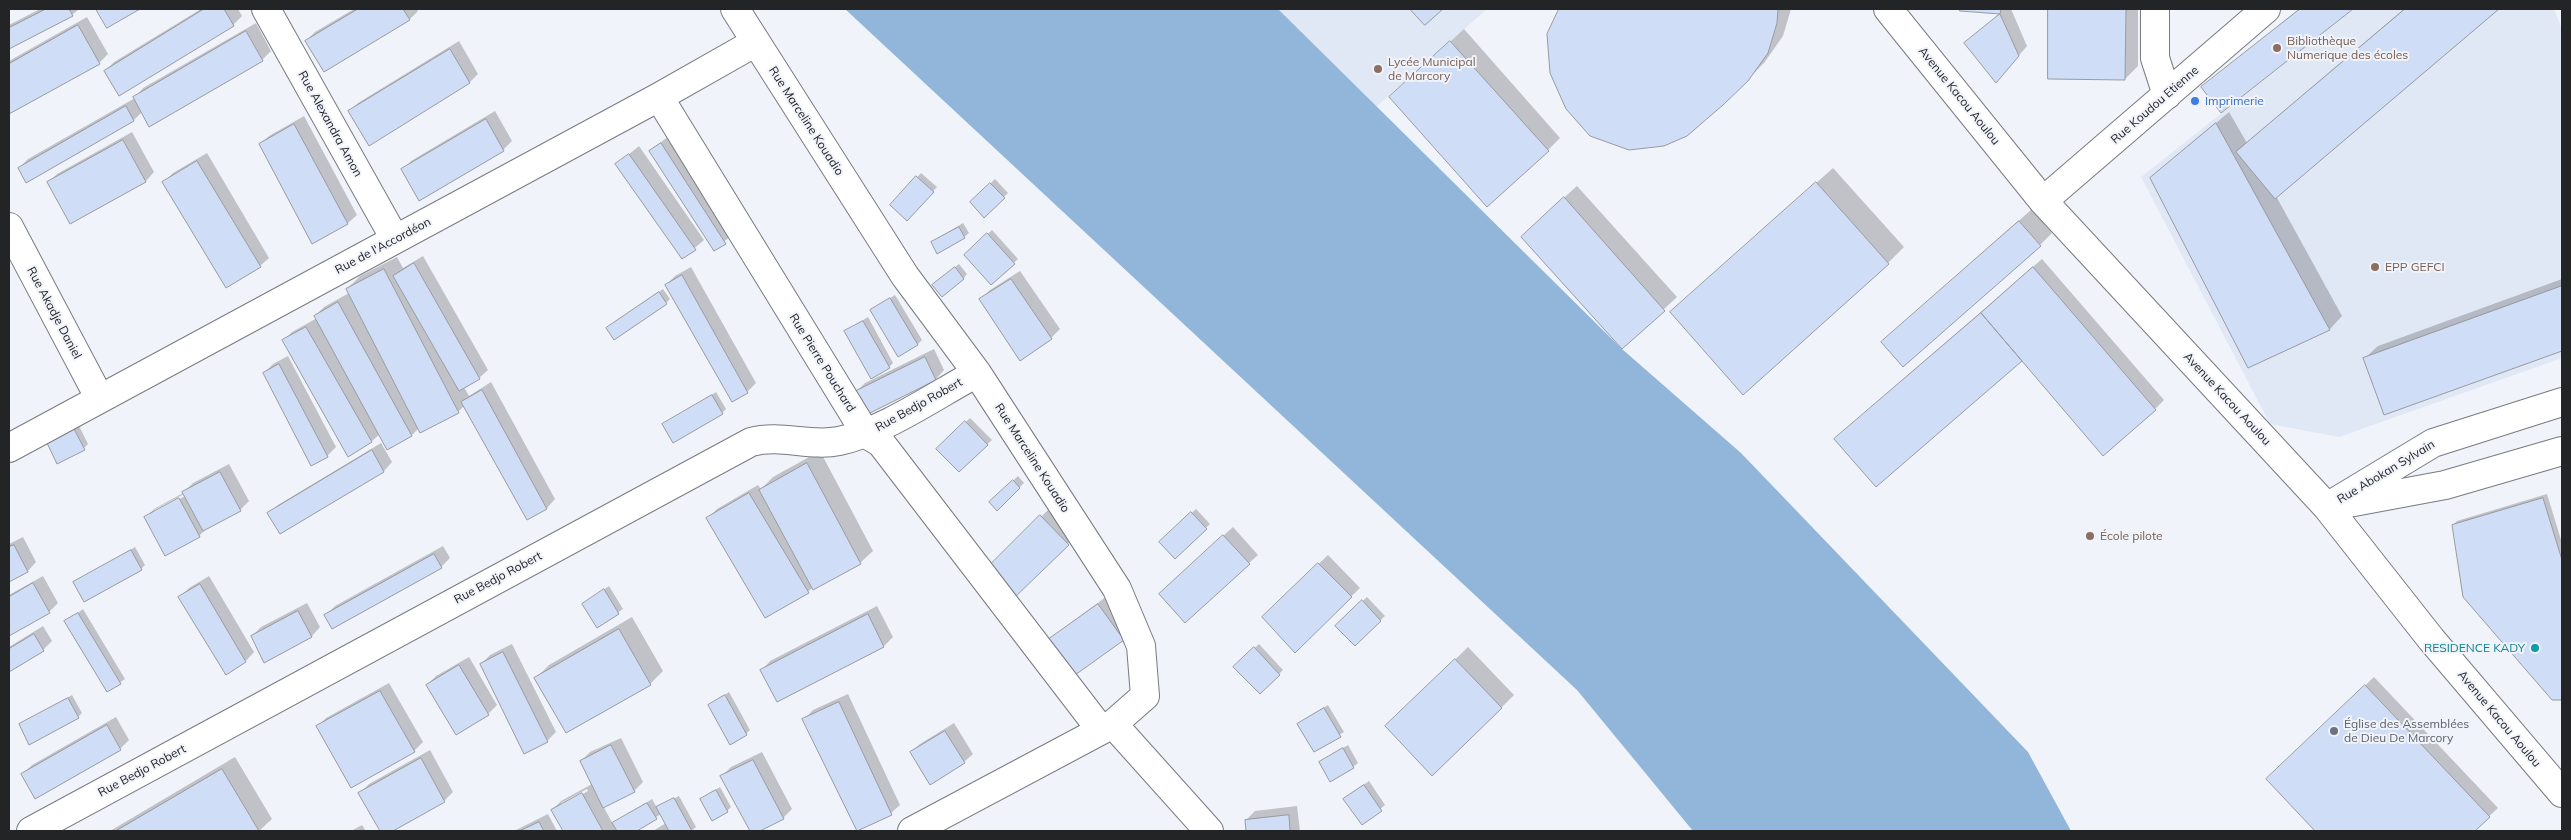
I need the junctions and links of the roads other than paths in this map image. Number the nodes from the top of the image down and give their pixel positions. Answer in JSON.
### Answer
{"nodes":[{"id":1,"x":266,"y":9,"type":"edge"},
{"id":2,"x":735,"y":9,"type":"edge"},
{"id":3,"x":1888,"y":9,"type":"edge"},
{"id":4,"x":2155,"y":9,"type":"edge"},
{"id":5,"x":2266,"y":9,"type":"edge"},
{"id":6,"x":756,"y":42,"type":"junction"},
{"id":7,"x":2166,"y":95,"type":"junction"},
{"id":8,"x":659,"y":97,"type":"junction"},
{"id":9,"x":2043,"y":201,"type":"junction"},
{"id":10,"x":9,"y":227,"type":"edge"},
{"id":11,"x":395,"y":239,"type":"junction"},
{"id":12,"x":977,"y":373,"type":"junction"},
{"id":13,"x":100,"y":398,"type":"junction"},
{"id":14,"x":2562,"y":402,"type":"edge"},
{"id":15,"x":866,"y":434,"type":"junction"},
{"id":16,"x":9,"y":448,"type":"edge"},
{"id":17,"x":2562,"y":451,"type":"edge"},
{"id":18,"x":2327,"y":507,"type":"junction"},
{"id":19,"x":1107,"y":726,"type":"junction"},
{"id":20,"x":2562,"y":793,"type":"edge"},
{"id":21,"x":31,"y":831,"type":"edge"},
{"id":22,"x":912,"y":831,"type":"edge"},
{"id":23,"x":1209,"y":831,"type":"edge"}],
"edges":[{"from":1,"to":11,"type":"street","name":"Rue Alexandra Amon"},
{"from":2,"to":6,"type":"street","name":"Rue Marceline Kouadio"},
{"from":3,"to":9,"type":"street","name":"Avenue Kacou Aoulou"},
{"from":4,"to":7,"type":"street"},
{"from":5,"to":7,"type":"street","name":"Rue Koudou Etienne"},
{"from":6,"to":8,"type":"street","name":"Rue de l'Accordéon"},
{"from":6,"to":12,"type":"street","name":"Rue Marceline Kouadio"},
{"from":7,"to":9,"type":"street","name":"Rue Koudou Etienne"},
{"from":8,"to":11,"type":"street","name":"Rue de l'Accordéon"},
{"from":8,"to":15,"type":"street","name":"Rue Pierre Pouchard"},
{"from":9,"to":18,"type":"street","name":"Avenue Kacou Aoulou"},
{"from":10,"to":13,"type":"street","name":"Rue Akadje Daniel"},
{"from":11,"to":13,"type":"street","name":"Rue de l'Accordéon"},
{"from":12,"to":15,"type":"street","name":"Rue Bedjo Robert"},
{"from":12,"to":19,"type":"street","name":"Rue Marceline Kouadio"},
{"from":13,"to":16,"type":"street","name":"Rue de l'Accordéon"},
{"from":14,"to":18,"type":"street","name":"Rue Abokan Sylvain"},
{"from":15,"to":19,"type":"street","name":"Rue Pierre Pouchard"},
{"from":15,"to":21,"type":"street","name":"Rue Bedjo Robert"},
{"from":17,"to":18,"type":"street","name":"Rue Abokan Sylvain"},
{"from":18,"to":20,"type":"street","name":"Avenue Kacou Aoulou"},
{"from":19,"to":22,"type":"street","name":"Rue Marceline Kouadio"},
{"from":19,"to":23,"type":"street","name":"Rue Pierre Pouchard"}]}
